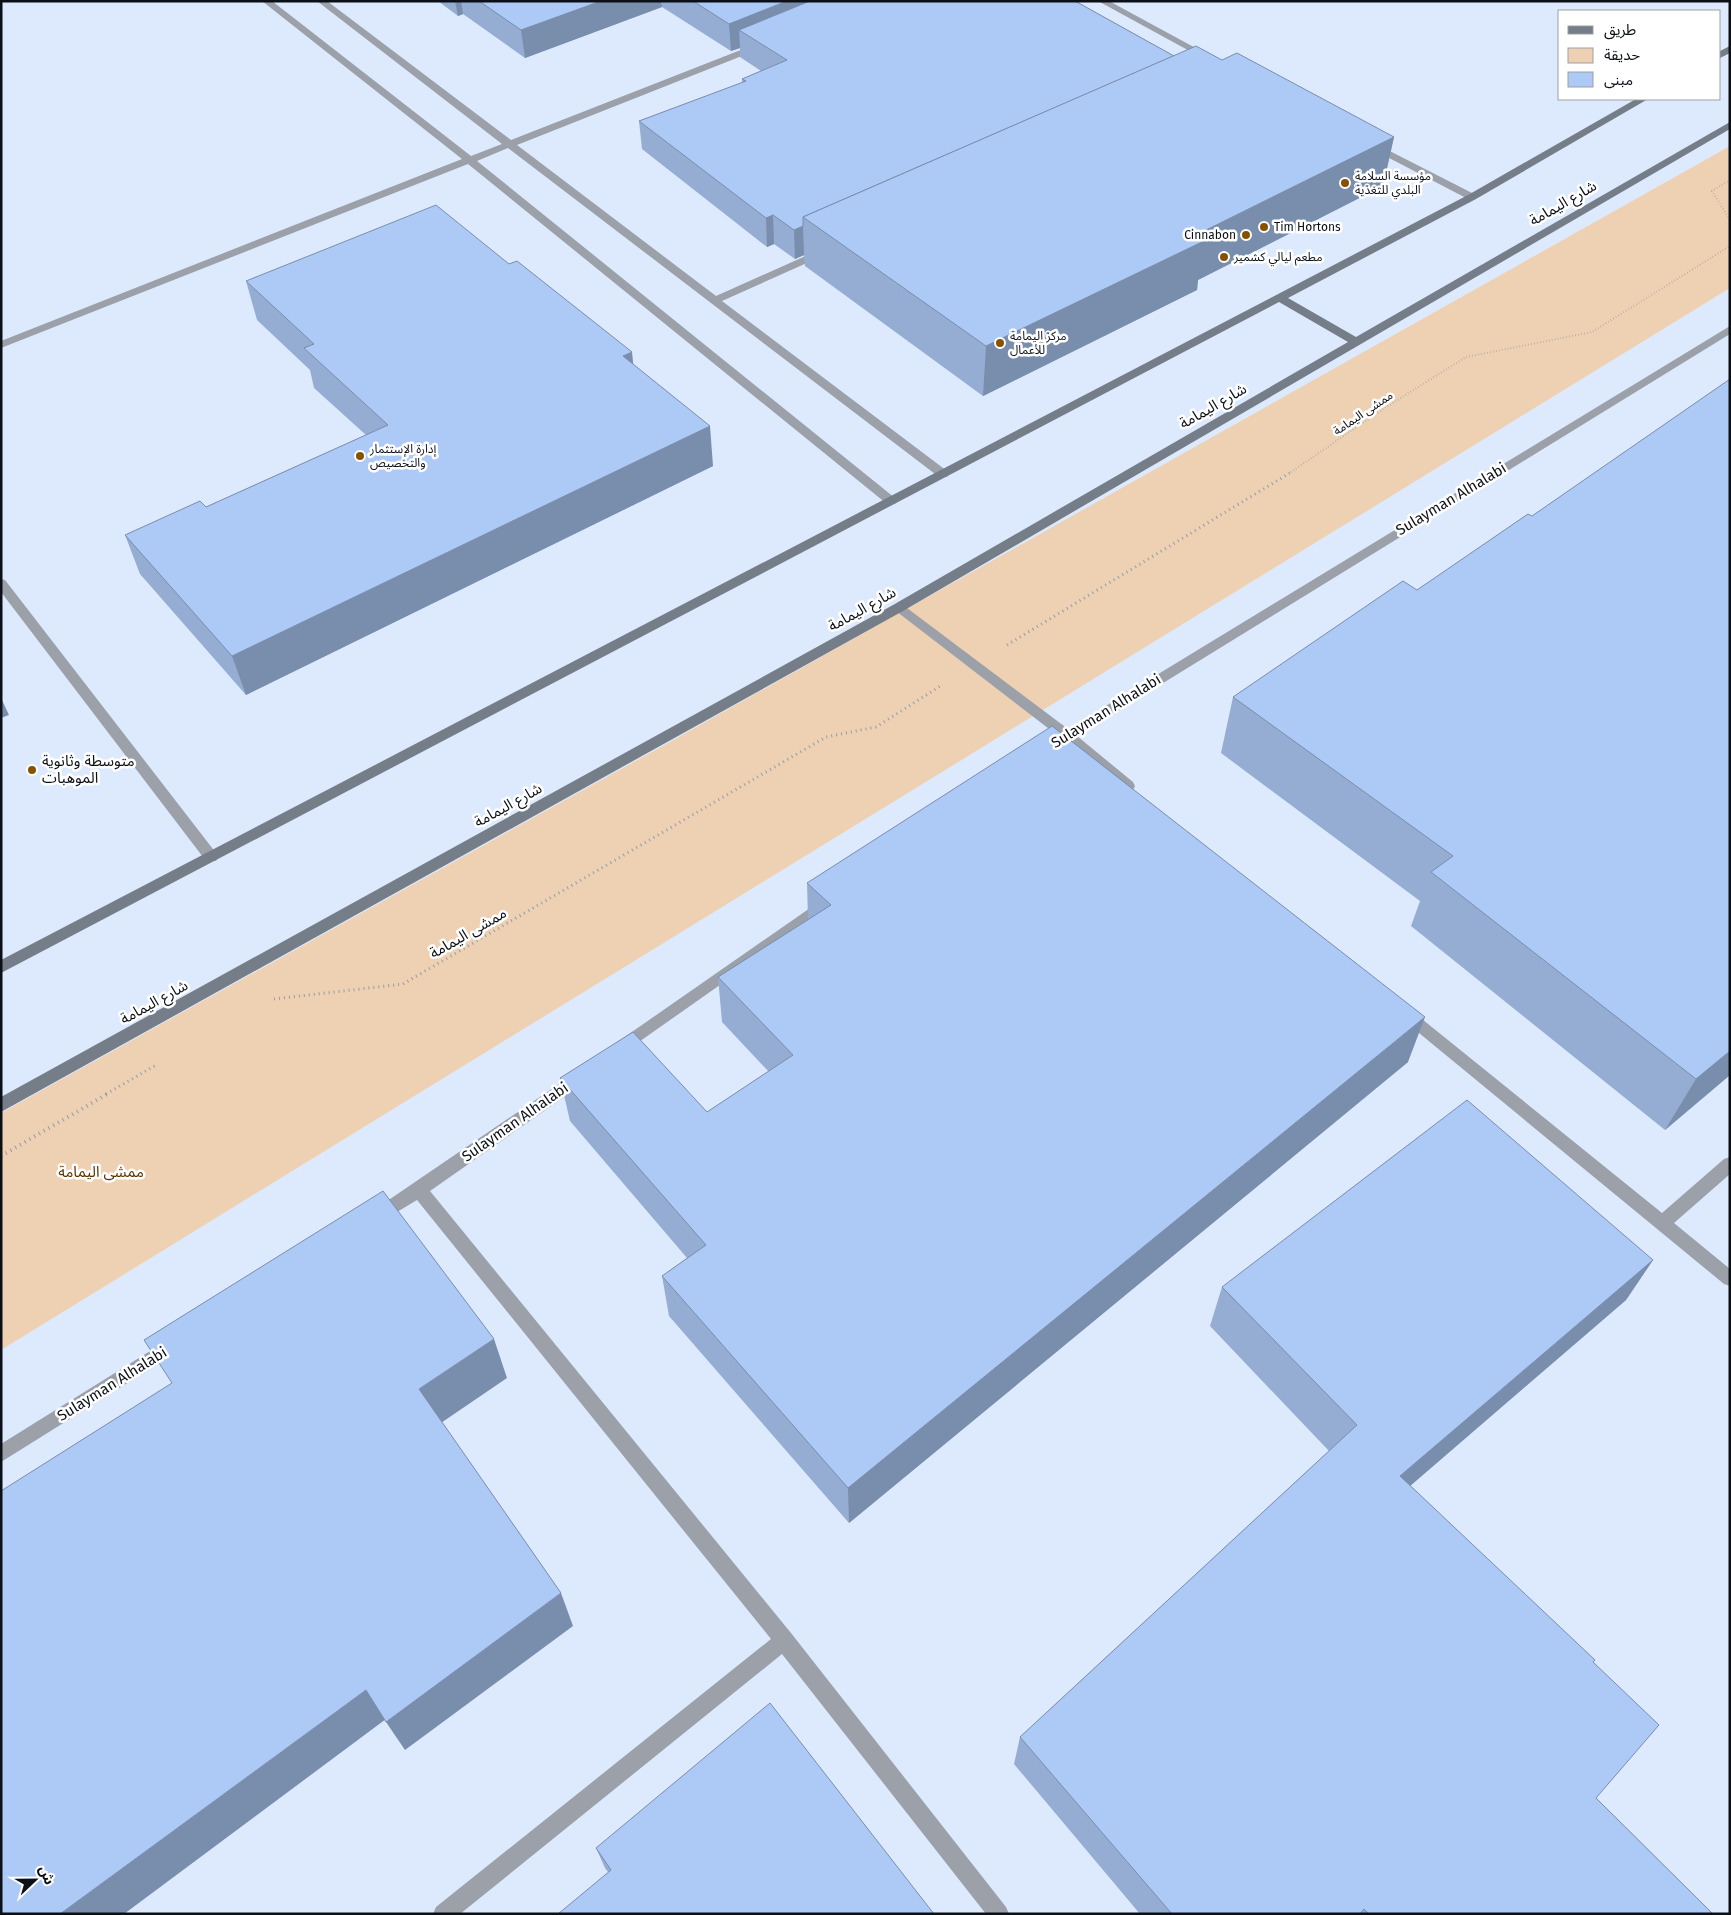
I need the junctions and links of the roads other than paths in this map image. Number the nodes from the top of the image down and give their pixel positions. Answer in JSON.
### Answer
{"nodes":[{"id":1,"x":266,"y":1,"type":"edge"},
{"id":2,"x":321,"y":1,"type":"edge"},
{"id":3,"x":1102,"y":1,"type":"edge"},
{"id":4,"x":767,"y":42,"type":"edge"},
{"id":5,"x":1222,"y":65,"type":"edge"},
{"id":6,"x":1641,"y":100,"type":"edge"},
{"id":7,"x":1730,"y":125,"type":"edge"},
{"id":8,"x":1360,"y":138,"type":"edge"},
{"id":9,"x":508,"y":144,"type":"junction"},
{"id":10,"x":468,"y":159,"type":"junction"},
{"id":11,"x":1472,"y":197,"type":"junction"},
{"id":12,"x":833,"y":248,"type":"edge"},
{"id":13,"x":1280,"y":298,"type":"junction"},
{"id":14,"x":715,"y":300,"type":"junction"},
{"id":15,"x":1730,"y":329,"type":"edge"},
{"id":16,"x":1356,"y":342,"type":"junction"},
{"id":17,"x":1,"y":345,"type":"edge"},
{"id":18,"x":943,"y":474,"type":"junction"},
{"id":19,"x":891,"y":501,"type":"junction"},
{"id":20,"x":1,"y":583,"type":"edge"},
{"id":21,"x":898,"y":608,"type":"junction"},
{"id":22,"x":1066,"y":735,"type":"junction"},
{"id":23,"x":1034,"y":758,"type":"edge"},
{"id":24,"x":1142,"y":798,"type":"edge"},
{"id":25,"x":211,"y":857,"type":"junction"},
{"id":26,"x":838,"y":895,"type":"edge"},
{"id":27,"x":1,"y":967,"type":"edge"},
{"id":28,"x":1394,"y":1004,"type":"edge"},
{"id":29,"x":610,"y":1055,"type":"edge"},
{"id":30,"x":586,"y":1072,"type":"edge"},
{"id":31,"x":1,"y":1105,"type":"edge"},
{"id":32,"x":1730,"y":1164,"type":"edge"},
{"id":33,"x":419,"y":1190,"type":"junction"},
{"id":34,"x":1661,"y":1224,"type":"junction"},
{"id":35,"x":361,"y":1226,"type":"edge"},
{"id":36,"x":1730,"y":1279,"type":"edge"},
{"id":37,"x":185,"y":1338,"type":"edge"},
{"id":38,"x":1,"y":1454,"type":"edge"},
{"id":39,"x":784,"y":1640,"type":"junction"},
{"id":40,"x":442,"y":1914,"type":"edge"},
{"id":41,"x":999,"y":1914,"type":"edge"}],
"edges":[{"from":1,"to":10,"type":"street"},
{"from":2,"to":9,"type":"street"},
{"from":3,"to":5,"type":"street"},
{"from":4,"to":9,"type":"street"},
{"from":6,"to":11,"type":"main road"},
{"from":7,"to":16,"type":"main road","name":"شارع اليمامة"},
{"from":8,"to":11,"type":"street"},
{"from":9,"to":10,"type":"street"},
{"from":9,"to":14,"type":"street"},
{"from":10,"to":17,"type":"street"},
{"from":10,"to":19,"type":"street"},
{"from":11,"to":13,"type":"main road"},
{"from":12,"to":14,"type":"street"},
{"from":13,"to":16,"type":"main road"},
{"from":13,"to":18,"type":"main road"},
{"from":14,"to":18,"type":"street"},
{"from":15,"to":22,"type":"street","name":"Sulayman Alhalabi"},
{"from":16,"to":21,"type":"main road","name":"شارع اليمامة"},
{"from":18,"to":19,"type":"main road"},
{"from":19,"to":25,"type":"main road"},
{"from":20,"to":25,"type":"street"},
{"from":21,"to":22,"type":"street"},
{"from":21,"to":31,"type":"main road","name":"شارع اليمامة"},
{"from":22,"to":23,"type":"street","name":"Sulayman Alhalabi"},
{"from":22,"to":24,"type":"street"},
{"from":25,"to":27,"type":"main road"},
{"from":26,"to":29,"type":"street"},
{"from":28,"to":34,"type":"street"},
{"from":30,"to":33,"type":"street","name":"Sulayman Alhalabi"},
{"from":32,"to":34,"type":"street"},
{"from":33,"to":35,"type":"street","name":"Sulayman Alhalabi"},
{"from":33,"to":39,"type":"street"},
{"from":34,"to":36,"type":"street"},
{"from":37,"to":38,"type":"street","name":"Sulayman Alhalabi"},
{"from":39,"to":40,"type":"street"},
{"from":39,"to":41,"type":"street"}]}
